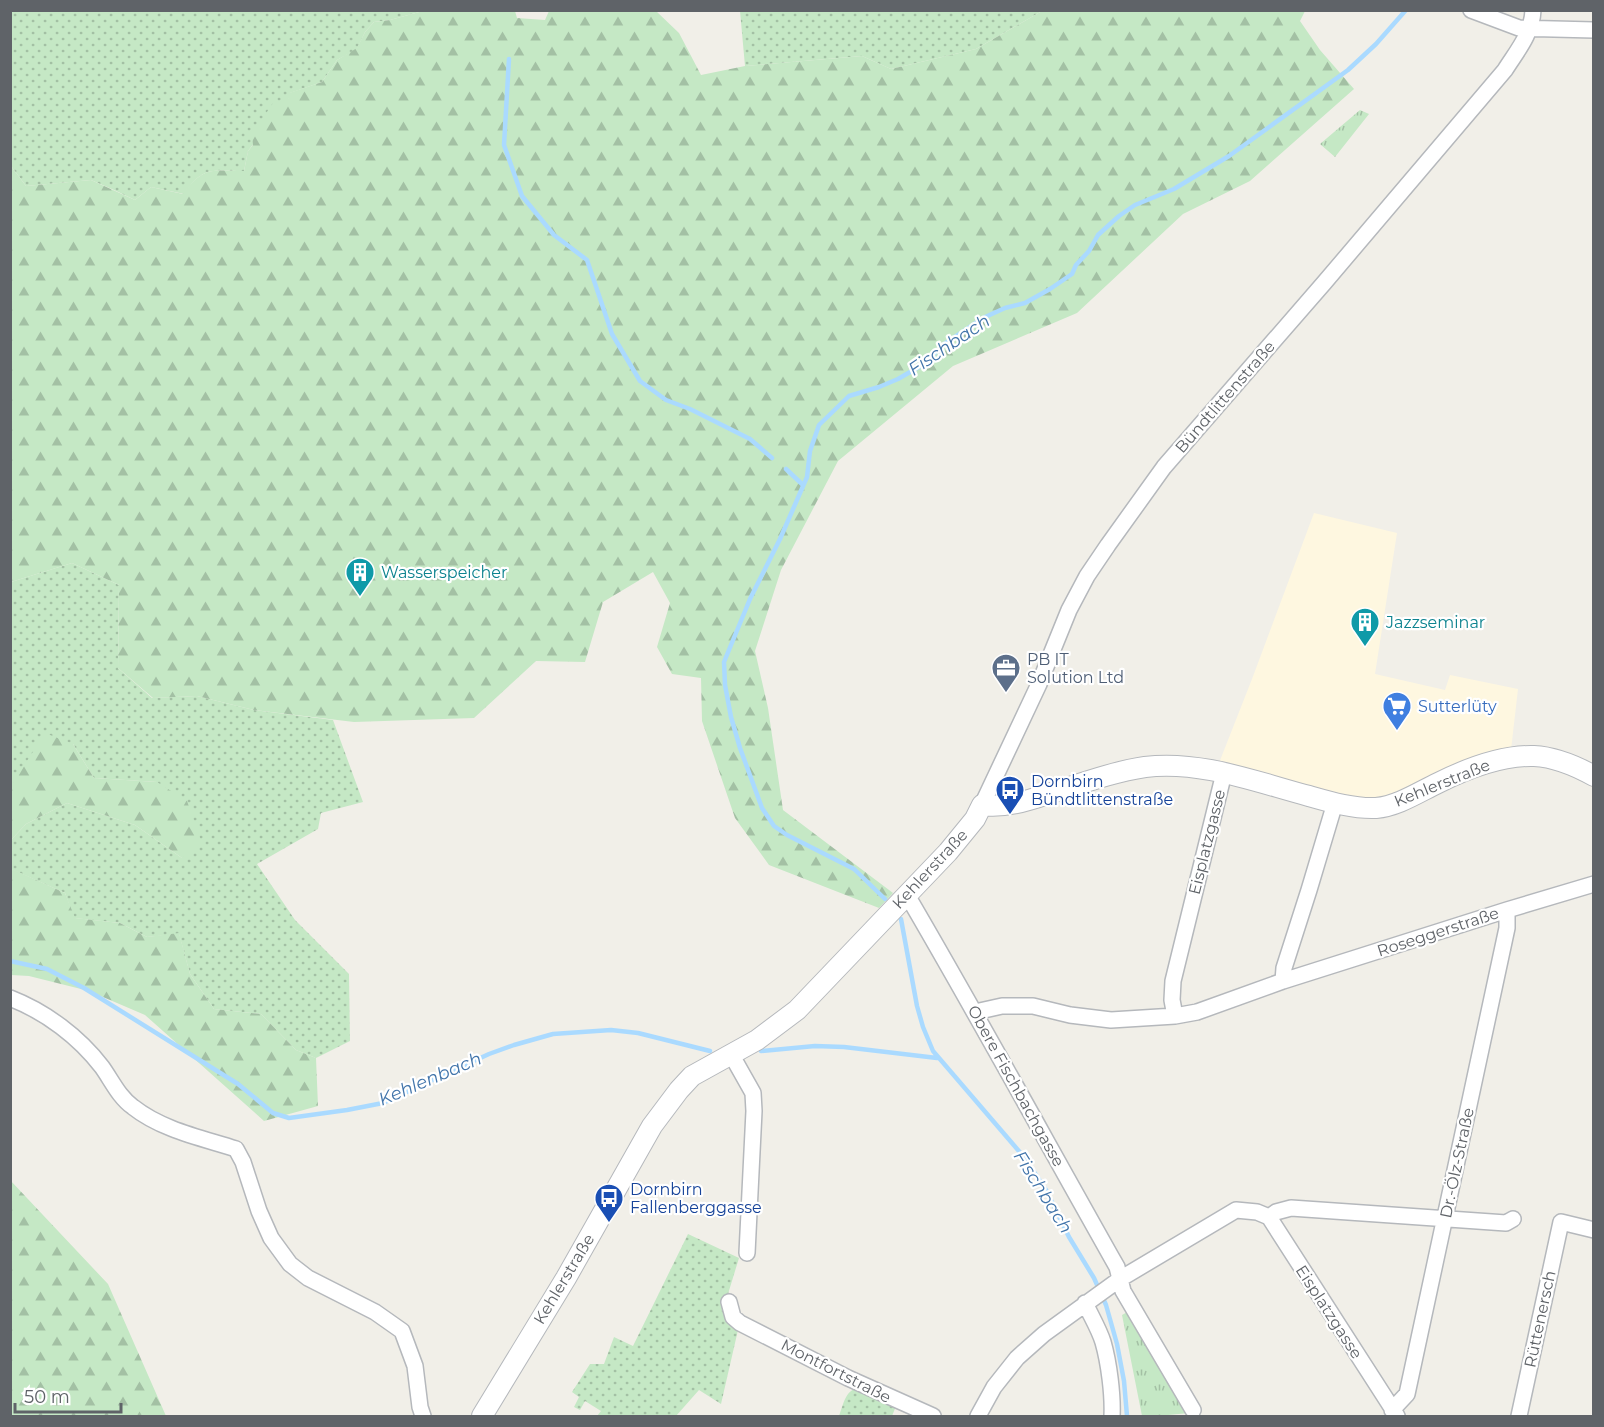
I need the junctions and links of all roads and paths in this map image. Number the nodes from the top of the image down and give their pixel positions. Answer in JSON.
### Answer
{"nodes":[{"id":1,"x":1471,"y":10,"type":"edge"},
{"id":2,"x":1533,"y":10,"type":"edge"},
{"id":3,"x":1530,"y":28,"type":"junction"},
{"id":4,"x":1593,"y":30,"type":"edge"},
{"id":5,"x":1224,"y":773,"type":"junction"},
{"id":6,"x":1593,"y":776,"type":"edge"},
{"id":7,"x":1335,"y":803,"type":"junction"},
{"id":8,"x":982,"y":806,"type":"junction"},
{"id":9,"x":1593,"y":884,"type":"edge"},
{"id":10,"x":907,"y":895,"type":"junction"},
{"id":11,"x":1507,"y":910,"type":"junction"},
{"id":12,"x":1283,"y":981,"type":"junction"},
{"id":13,"x":10,"y":998,"type":"edge"},
{"id":14,"x":975,"y":1012,"type":"junction"},
{"id":15,"x":1174,"y":1016,"type":"junction"},
{"id":16,"x":732,"y":1053,"type":"junction"},
{"id":17,"x":1263,"y":1215,"type":"junction"},
{"id":18,"x":1514,"y":1219,"type":"dead end"},
{"id":19,"x":1445,"y":1220,"type":"junction"},
{"id":20,"x":1593,"y":1230,"type":"edge"},
{"id":21,"x":747,"y":1253,"type":"dead end"},
{"id":22,"x":1114,"y":1283,"type":"junction"},
{"id":23,"x":1088,"y":1301,"type":"junction"},
{"id":24,"x":729,"y":1302,"type":"dead end"},
{"id":25,"x":1193,"y":1410,"type":"dead end"},
{"id":26,"x":1395,"y":1413,"type":"edge"},
{"id":27,"x":423,"y":1416,"type":"edge"},
{"id":28,"x":482,"y":1416,"type":"edge"},
{"id":29,"x":933,"y":1416,"type":"edge"},
{"id":30,"x":978,"y":1416,"type":"edge"},
{"id":31,"x":1112,"y":1416,"type":"edge"},
{"id":32,"x":1519,"y":1416,"type":"edge"}],
"edges":[{"from":1,"to":3,"type":"street"},
{"from":2,"to":3,"type":"street","name":"Bündtlittenstraße"},
{"from":3,"to":4,"type":"street"},
{"from":3,"to":8,"type":"street","name":"Bündtlittenstraße"},
{"from":5,"to":7,"type":"street","name":"Kehlerstraße"},
{"from":5,"to":8,"type":"street","name":"Kehlerstraße"},
{"from":5,"to":15,"type":"street","name":"Eisplatzgasse"},
{"from":6,"to":7,"type":"street","name":"Kehlerstraße"},
{"from":7,"to":12,"type":"street"},
{"from":8,"to":10,"type":"street","name":"Kehlerstraße"},
{"from":9,"to":11,"type":"street","name":"Roseggerstraße"},
{"from":10,"to":14,"type":"street","name":"Obere Fischbachgasse"},
{"from":10,"to":16,"type":"street","name":"Kehlerstraße"},
{"from":11,"to":12,"type":"street","name":"Roseggerstraße"},
{"from":11,"to":19,"type":"street","name":"Dr.-Ölz-Straße"},
{"from":12,"to":15,"type":"street","name":"Roseggerstraße"},
{"from":13,"to":27,"type":"street"},
{"from":14,"to":15,"type":"street","name":"Roseggerstraße"},
{"from":14,"to":22,"type":"street","name":"Obere Fischbachgasse"},
{"from":16,"to":21,"type":"street"},
{"from":16,"to":28,"type":"street","name":"Kehlerstraße"},
{"from":17,"to":19,"type":"street"},
{"from":17,"to":22,"type":"street"},
{"from":17,"to":26,"type":"street","name":"Eisplatzgasse"},
{"from":18,"to":19,"type":"street"},
{"from":19,"to":26,"type":"street","name":"Dr.-Ölz-Straße"},
{"from":20,"to":32,"type":"street","name":"Rüttenersch"},
{"from":22,"to":23,"type":"street"},
{"from":22,"to":25,"type":"street","name":"Obere Fischbachgasse"},
{"from":23,"to":30,"type":"street"},
{"from":23,"to":31,"type":"street"},
{"from":24,"to":29,"type":"street","name":"Montfortstraße"}]}
